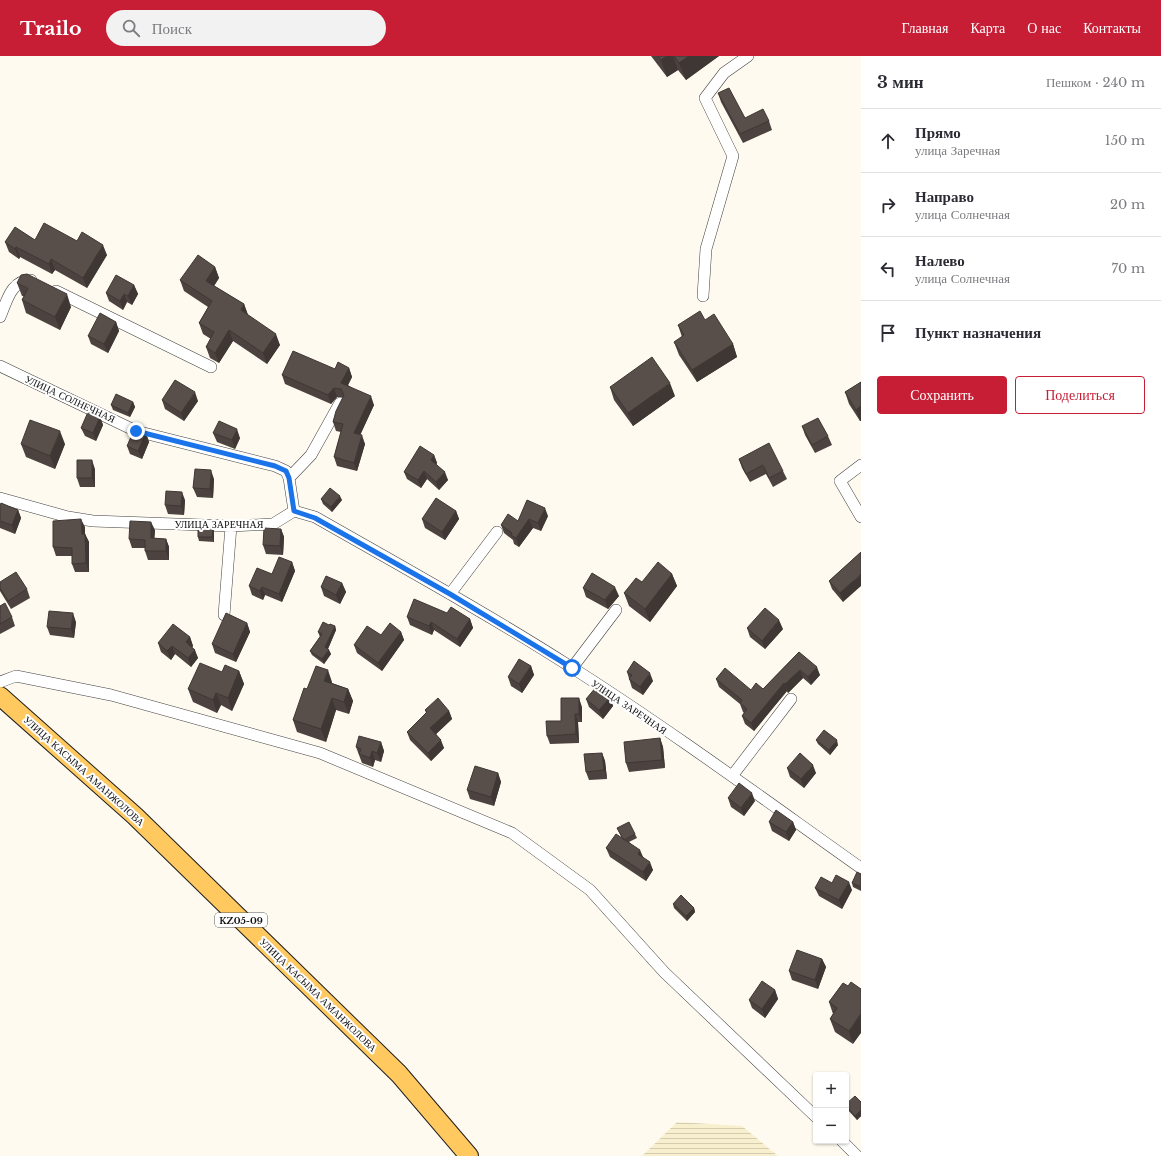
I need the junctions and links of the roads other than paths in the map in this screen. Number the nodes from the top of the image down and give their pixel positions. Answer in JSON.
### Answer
{"nodes":[{"id":1,"x":748,"y":56,"type":"edge"},
{"id":2,"x":703,"y":296,"type":"dead end"},
{"id":3,"x":0,"y":317,"type":"edge"},
{"id":4,"x":0,"y":366,"type":"edge"},
{"id":5,"x":211,"y":367,"type":"dead end"},
{"id":6,"x":340,"y":404,"type":"edge"},
{"id":7,"x":861,"y":465,"type":"edge"},
{"id":8,"x":289,"y":478,"type":"junction"},
{"id":9,"x":0,"y":498,"type":"edge"},
{"id":10,"x":294,"y":511,"type":"junction"},
{"id":11,"x":861,"y":518,"type":"edge"},
{"id":12,"x":231,"y":526,"type":"junction"},
{"id":13,"x":497,"y":532,"type":"dead end"},
{"id":14,"x":450,"y":594,"type":"junction"},
{"id":15,"x":616,"y":610,"type":"dead end"},
{"id":16,"x":224,"y":615,"type":"edge"},
{"id":17,"x":572,"y":668,"type":"junction"},
{"id":18,"x":0,"y":682,"type":"edge"},
{"id":19,"x":0,"y":696,"type":"edge"},
{"id":20,"x":791,"y":699,"type":"dead end"},
{"id":21,"x":732,"y":776,"type":"junction"},
{"id":22,"x":861,"y":868,"type":"edge"},
{"id":23,"x":813,"y":1114,"type":"edge"},
{"id":24,"x":845,"y":1144,"type":"edge"},
{"id":25,"x":469,"y":1156,"type":"edge"},
{"id":26,"x":857,"y":1156,"type":"edge"}],
"edges":[{"from":1,"to":2,"type":"street"},
{"from":3,"to":5,"type":"street"},
{"from":4,"to":8,"type":"street","name":"УЛИЦА СОЛНЕЧНАЯ"},
{"from":6,"to":8,"type":"street"},
{"from":7,"to":11,"type":"street"},
{"from":8,"to":10,"type":"street"},
{"from":9,"to":12,"type":"street","name":"УЛИЦА ЗАРЕЧНАЯ"},
{"from":10,"to":12,"type":"street","name":"УЛИЦА ЗАРЕЧНАЯ"},
{"from":10,"to":14,"type":"street","name":"УЛИЦА ЗАРЕЧНАЯ"},
{"from":12,"to":16,"type":"street"},
{"from":13,"to":14,"type":"street"},
{"from":14,"to":17,"type":"street","name":"УЛИЦА ЗАРЕЧНАЯ"},
{"from":15,"to":17,"type":"street"},
{"from":17,"to":21,"type":"street","name":"УЛИЦА ЗАРЕЧНАЯ"},
{"from":18,"to":23,"type":"street"},
{"from":19,"to":25,"type":"main road","name":"УЛИЦА КАСЫМА АМАНЖОЛОВА","number":"KZ05-09"},
{"from":20,"to":21,"type":"street"},
{"from":21,"to":22,"type":"street","name":"УЛИЦА ЗАРЕЧНАЯ"},
{"from":24,"to":26,"type":"street"}]}
